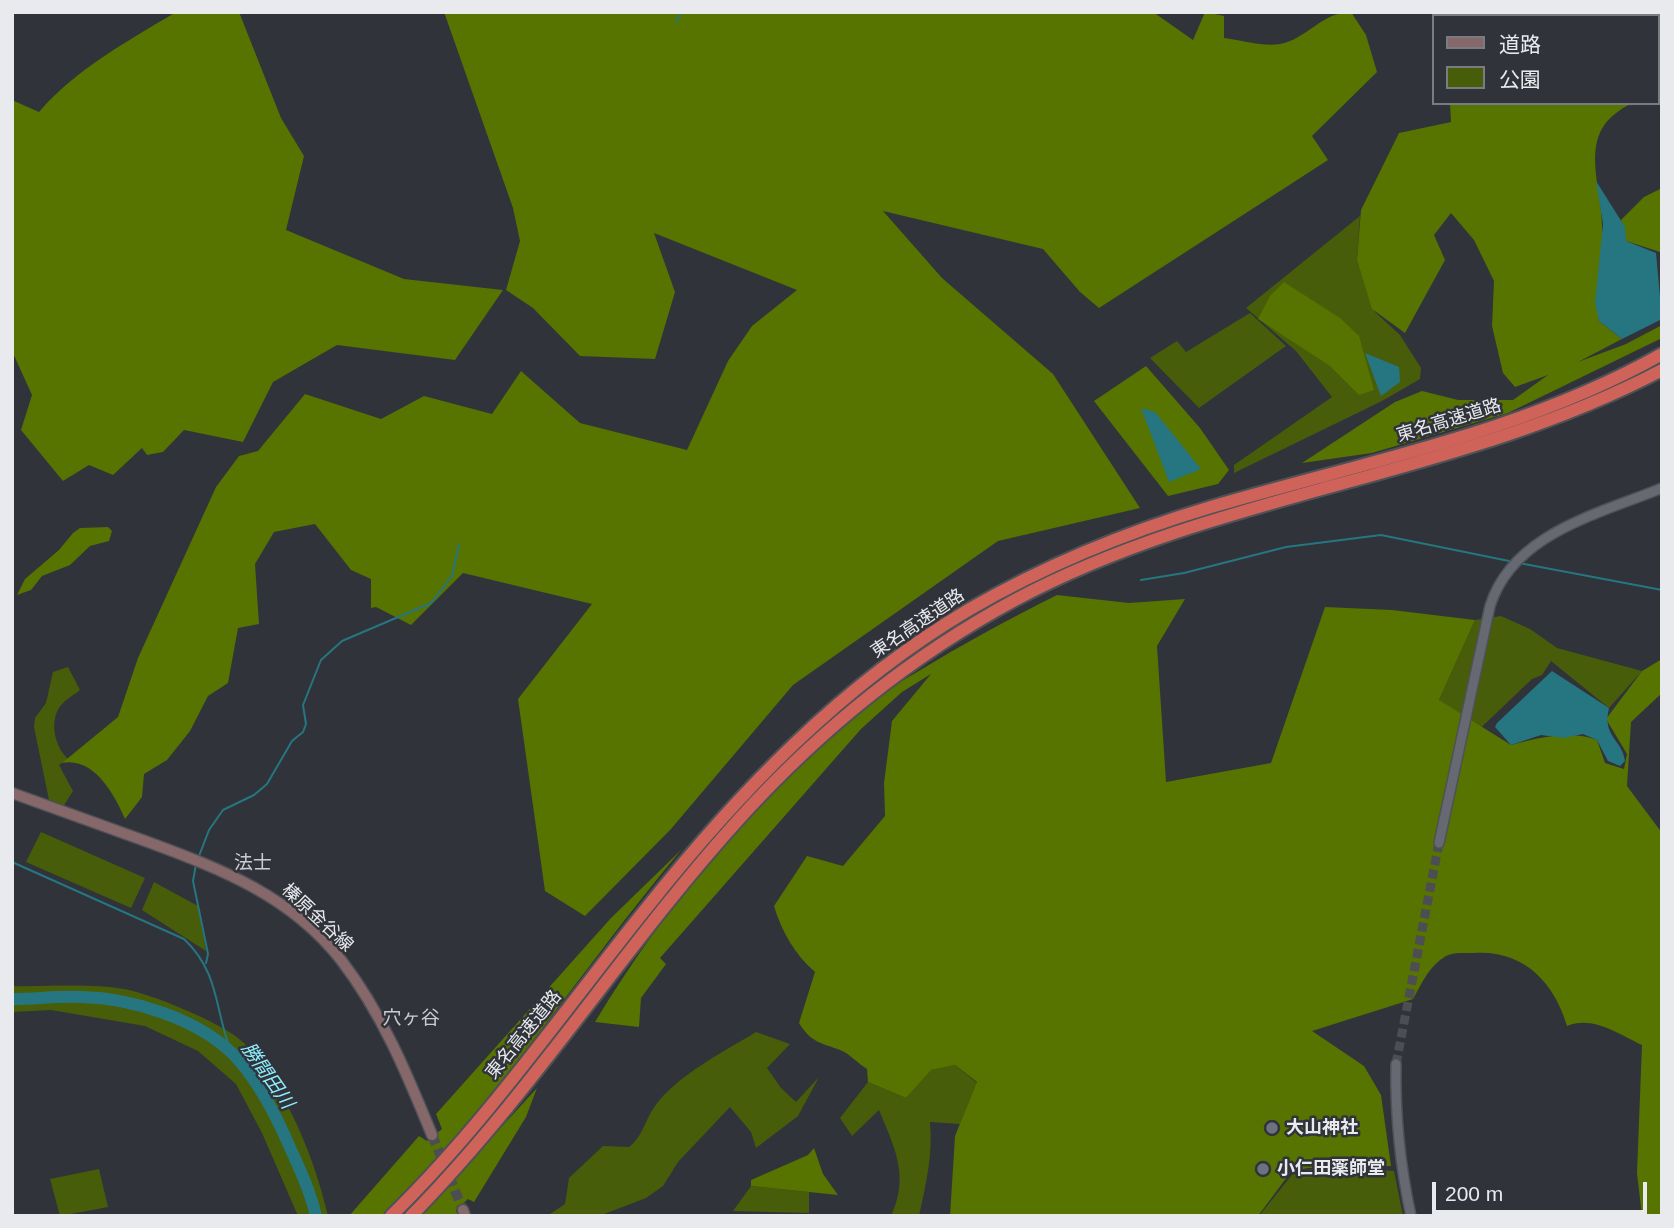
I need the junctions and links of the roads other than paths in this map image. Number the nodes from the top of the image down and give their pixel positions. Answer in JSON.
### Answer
{"nodes":[{"id":1,"x":1662,"y":354,"type":"edge"},
{"id":2,"x":1662,"y":370,"type":"edge"},
{"id":3,"x":1662,"y":488,"type":"edge"},
{"id":4,"x":12,"y":793,"type":"edge"},
{"id":5,"x":1439,"y":843,"type":"tunnel mouth"},
{"id":6,"x":1396,"y":1064,"type":"tunnel mouth"},
{"id":7,"x":432,"y":1135,"type":"tunnel mouth"},
{"id":8,"x":391,"y":1216,"type":"edge"},
{"id":9,"x":411,"y":1216,"type":"edge"},
{"id":10,"x":1411,"y":1216,"type":"edge"}],
"edges":[{"from":1,"to":8,"type":"highway","name":"東名高速道路"},
{"from":2,"to":9,"type":"highway","name":"東名高速道路"},
{"from":3,"to":5,"type":"street"},
{"from":4,"to":7,"type":"main road","name":"榛原金谷線"},
{"from":6,"to":10,"type":"street"}]}
